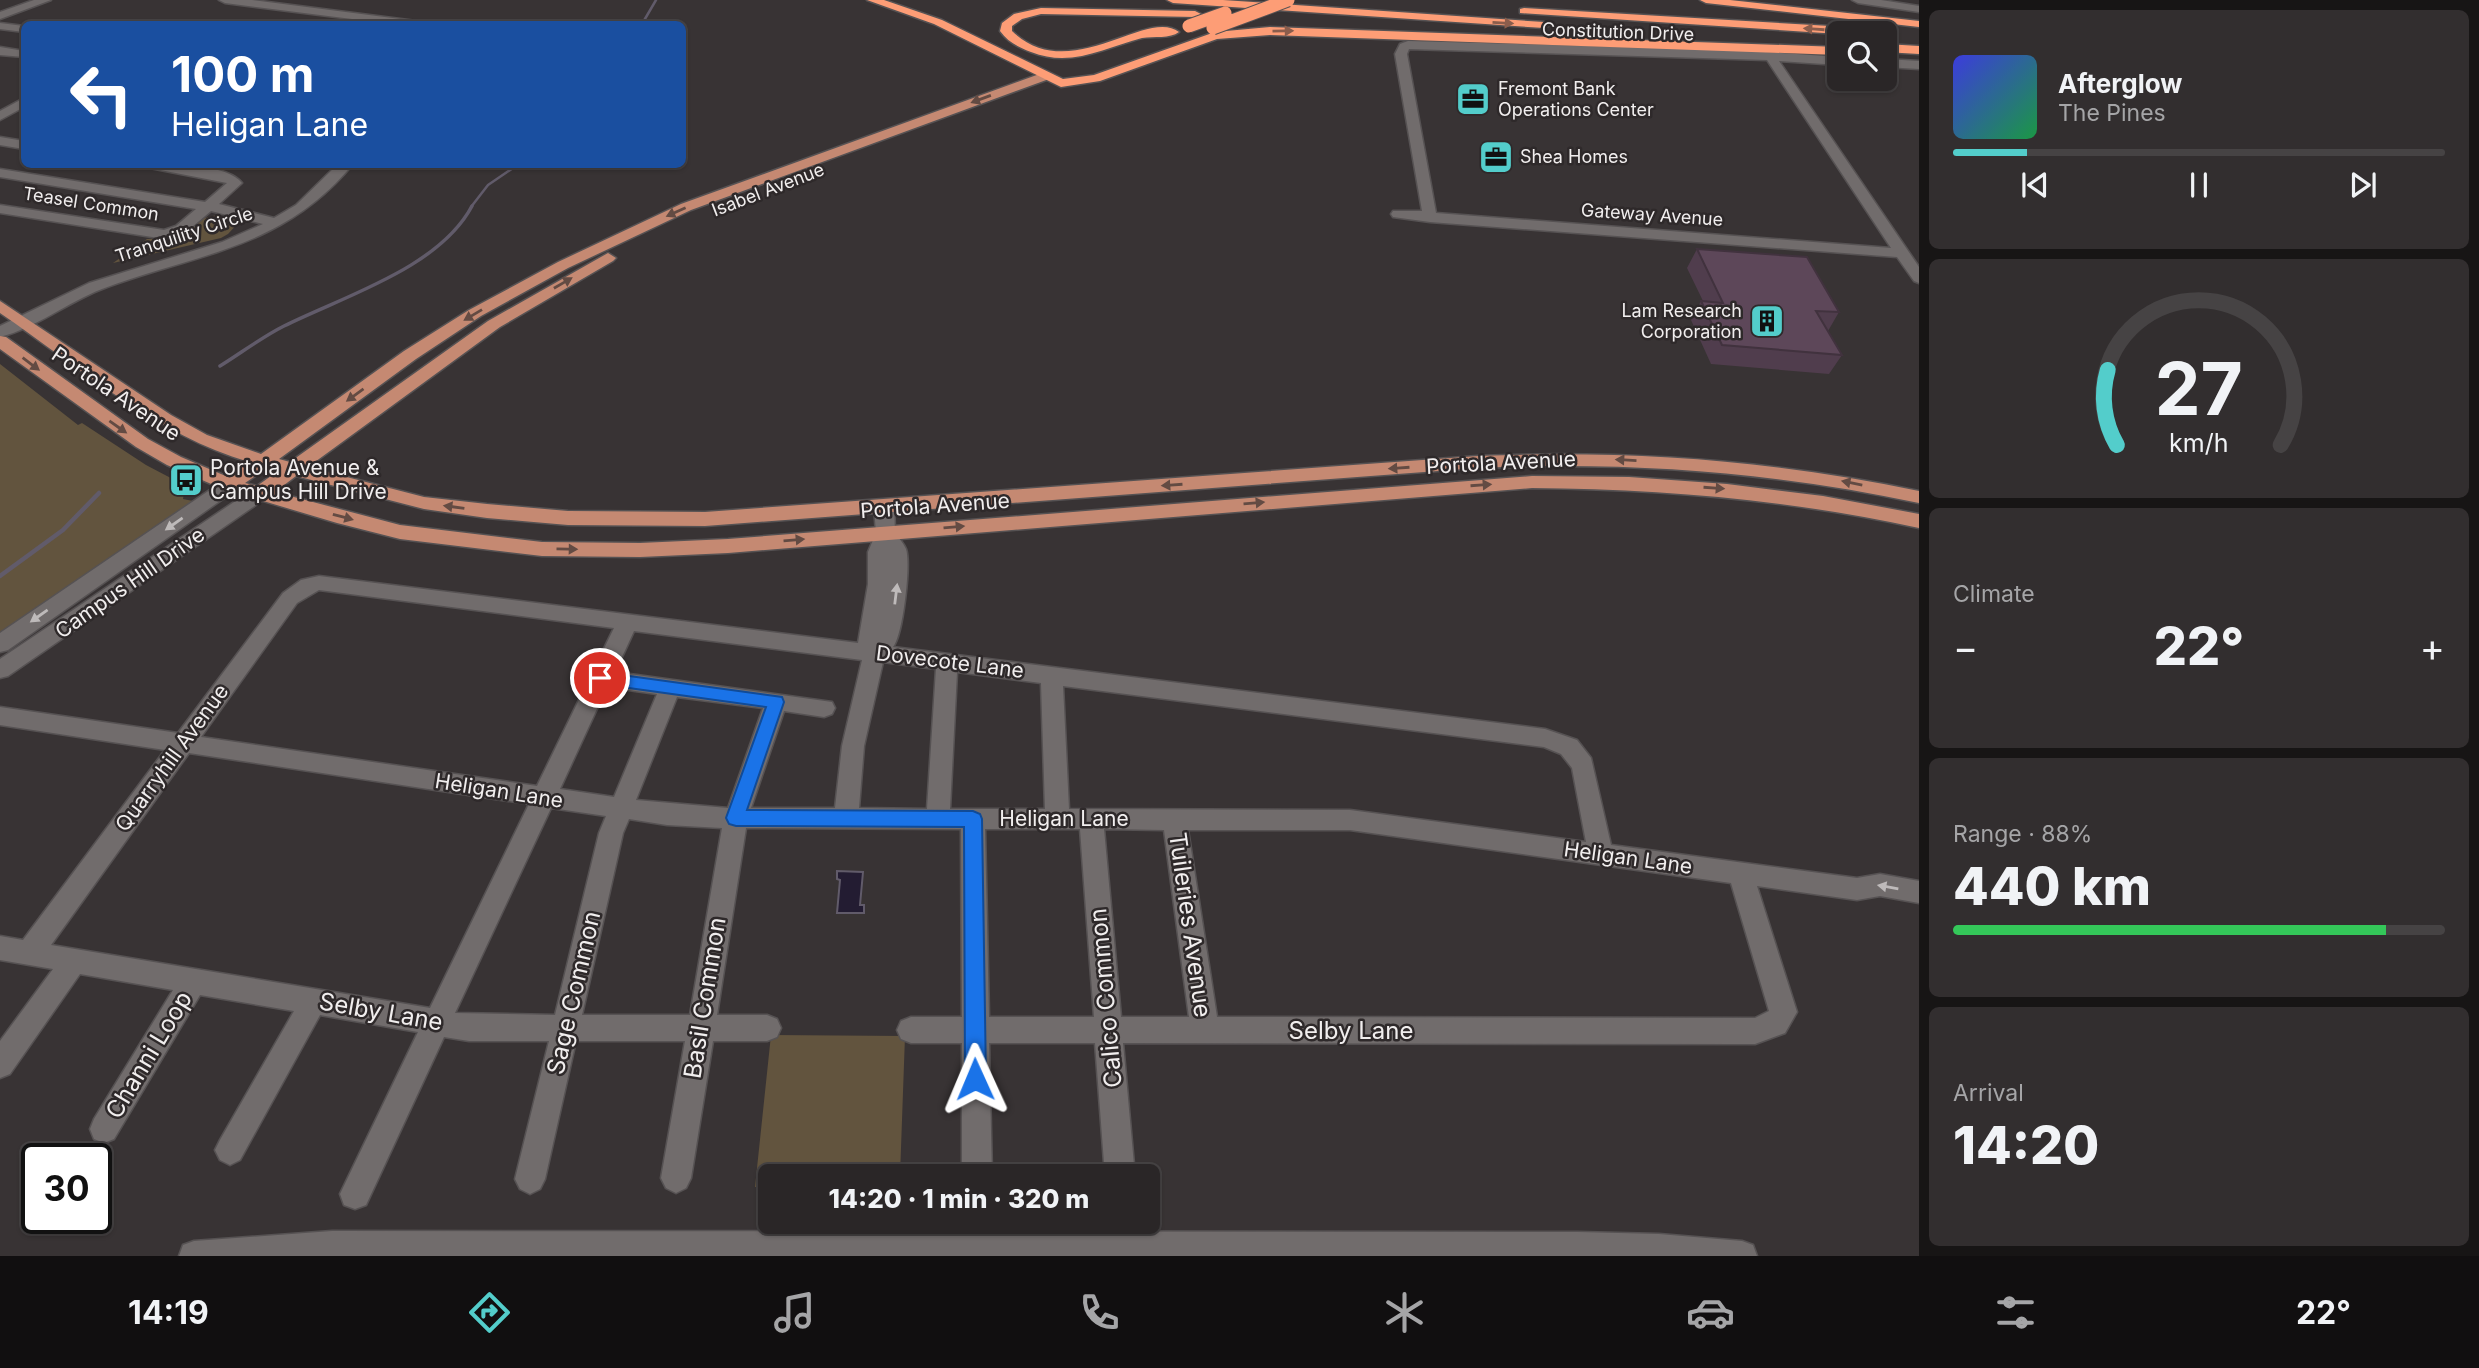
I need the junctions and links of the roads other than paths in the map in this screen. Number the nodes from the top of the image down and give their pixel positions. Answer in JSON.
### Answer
{"nodes":[{"id":1,"x":46,"y":0,"type":"edge"},
{"id":2,"x":225,"y":0,"type":"edge"},
{"id":3,"x":873,"y":0,"type":"edge"},
{"id":4,"x":1173,"y":0,"type":"edge"},
{"id":5,"x":1260,"y":0,"type":"edge"},
{"id":6,"x":1288,"y":0,"type":"edge"},
{"id":7,"x":1359,"y":0,"type":"edge"},
{"id":8,"x":1706,"y":0,"type":"edge"},
{"id":9,"x":1858,"y":0,"type":"edge"},
{"id":10,"x":1919,"y":9,"type":"edge"},
{"id":11,"x":0,"y":16,"type":"edge"},
{"id":12,"x":392,"y":21,"type":"edge"},
{"id":13,"x":1470,"y":21,"type":"junction"},
{"id":14,"x":1919,"y":23,"type":"edge"},
{"id":15,"x":0,"y":26,"type":"edge"},
{"id":16,"x":21,"y":29,"type":"edge"},
{"id":17,"x":1827,"y":29,"type":"edge"},
{"id":18,"x":1173,"y":32,"type":"junction"},
{"id":19,"x":1897,"y":34,"type":"edge"},
{"id":20,"x":1919,"y":36,"type":"edge"},
{"id":21,"x":1827,"y":44,"type":"edge"},
{"id":22,"x":1897,"y":49,"type":"edge"},
{"id":23,"x":1919,"y":50,"type":"edge"},
{"id":24,"x":0,"y":51,"type":"edge"},
{"id":25,"x":1827,"y":51,"type":"edge"},
{"id":26,"x":21,"y":54,"type":"edge"},
{"id":27,"x":1897,"y":55,"type":"edge"},
{"id":28,"x":1919,"y":56,"type":"edge"},
{"id":29,"x":1771,"y":57,"type":"junction"},
{"id":30,"x":1827,"y":60,"type":"edge"},
{"id":31,"x":1897,"y":64,"type":"edge"},
{"id":32,"x":1919,"y":65,"type":"edge"},
{"id":33,"x":1045,"y":76,"type":"junction"},
{"id":34,"x":1061,"y":83,"type":"junction"},
{"id":35,"x":21,"y":104,"type":"edge"},
{"id":36,"x":0,"y":116,"type":"edge"},
{"id":37,"x":0,"y":141,"type":"edge"},
{"id":38,"x":21,"y":144,"type":"edge"},
{"id":39,"x":174,"y":168,"type":"edge"},
{"id":40,"x":342,"y":168,"type":"edge"},
{"id":41,"x":0,"y":173,"type":"edge"},
{"id":42,"x":210,"y":207,"type":"junction"},
{"id":43,"x":0,"y":209,"type":"edge"},
{"id":44,"x":1398,"y":214,"type":"dead end"},
{"id":45,"x":1430,"y":218,"type":"junction"},
{"id":46,"x":277,"y":223,"type":"junction"},
{"id":47,"x":1902,"y":253,"type":"junction"},
{"id":48,"x":1919,"y":278,"type":"edge"},
{"id":49,"x":0,"y":306,"type":"edge"},
{"id":50,"x":20,"y":320,"type":"junction"},
{"id":51,"x":0,"y":326,"type":"edge"},
{"id":52,"x":0,"y":332,"type":"edge"},
{"id":53,"x":0,"y":341,"type":"edge"},
{"id":54,"x":263,"y":461,"type":"junction"},
{"id":55,"x":293,"y":470,"type":"junction"},
{"id":56,"x":230,"y":485,"type":"junction"},
{"id":57,"x":259,"y":494,"type":"junction"},
{"id":58,"x":1919,"y":497,"type":"edge"},
{"id":59,"x":884,"y":507,"type":"junction"},
{"id":60,"x":1919,"y":521,"type":"edge"},
{"id":61,"x":886,"y":533,"type":"junction"},
{"id":62,"x":329,"y":582,"type":"joint"},
{"id":63,"x":628,"y":621,"type":"junction"},
{"id":64,"x":0,"y":644,"type":"edge"},
{"id":65,"x":875,"y":652,"type":"junction"},
{"id":66,"x":947,"y":661,"type":"junction"},
{"id":67,"x":0,"y":670,"type":"edge"},
{"id":68,"x":1052,"y":675,"type":"junction"},
{"id":69,"x":600,"y":678,"type":"junction"},
{"id":70,"x":670,"y":688,"type":"junction"},
{"id":71,"x":776,"y":702,"type":"junction"},
{"id":72,"x":824,"y":708,"type":"dead end"},
{"id":73,"x":0,"y":716,"type":"edge"},
{"id":74,"x":184,"y":743,"type":"junction"},
{"id":75,"x":543,"y":798,"type":"junction"},
{"id":76,"x":621,"y":808,"type":"junction"},
{"id":77,"x":736,"y":818,"type":"junction"},
{"id":78,"x":938,"y":818,"type":"junction"},
{"id":79,"x":846,"y":819,"type":"junction"},
{"id":80,"x":973,"y":819,"type":"junction"},
{"id":81,"x":1057,"y":819,"type":"junction"},
{"id":82,"x":1091,"y":819,"type":"junction"},
{"id":83,"x":1175,"y":820,"type":"junction"},
{"id":84,"x":1601,"y":855,"type":"junction"},
{"id":85,"x":1741,"y":874,"type":"junction"},
{"id":86,"x":1919,"y":892,"type":"edge"},
{"id":87,"x":0,"y":948,"type":"edge"},
{"id":88,"x":29,"y":953,"type":"junction"},
{"id":89,"x":74,"y":961,"type":"junction"},
{"id":90,"x":193,"y":981,"type":"junction"},
{"id":91,"x":314,"y":1001,"type":"junction"},
{"id":92,"x":436,"y":1021,"type":"junction"},
{"id":93,"x":566,"y":1028,"type":"junction"},
{"id":94,"x":767,"y":1028,"type":"dead end"},
{"id":95,"x":700,"y":1029,"type":"junction"},
{"id":96,"x":911,"y":1030,"type":"dead end"},
{"id":97,"x":974,"y":1030,"type":"junction"},
{"id":98,"x":1109,"y":1031,"type":"junction"},
{"id":99,"x":1205,"y":1031,"type":"junction"},
{"id":100,"x":0,"y":1064,"type":"edge"},
{"id":101,"x":104,"y":1129,"type":"dead end"},
{"id":102,"x":230,"y":1150,"type":"dead end"},
{"id":103,"x":977,"y":1164,"type":"edge"},
{"id":104,"x":1119,"y":1164,"type":"edge"},
{"id":105,"x":676,"y":1178,"type":"dead end"},
{"id":106,"x":530,"y":1179,"type":"dead end"},
{"id":107,"x":355,"y":1194,"type":"dead end"},
{"id":108,"x":194,"y":1256,"type":"edge"},
{"id":109,"x":1742,"y":1256,"type":"edge"}],
"edges":[{"from":1,"to":11,"type":"street"},
{"from":2,"to":12,"type":"street"},
{"from":3,"to":33,"type":"highway"},
{"from":4,"to":13,"type":"highway"},
{"from":5,"to":18,"type":"highway","name":"Isabel Avenue","bridge":true},
{"from":6,"to":34,"type":"highway","name":"Isabel Avenue","bridge":true},
{"from":17,"to":7,"type":"highway","one_way":true},
{"from":8,"to":14,"type":"highway"},
{"from":9,"to":10,"type":"street"},
{"from":13,"to":18,"type":"highway"},
{"from":13,"to":21,"type":"highway","one_way":true},
{"from":15,"to":16,"type":"street"},
{"from":18,"to":33,"type":"highway","name":"Isabel Avenue"},
{"from":19,"to":20,"type":"highway"},
{"from":22,"to":23,"type":"highway"},
{"from":24,"to":26,"type":"street"},
{"from":34,"to":25,"type":"highway","one_way":true},
{"from":27,"to":28,"type":"highway"},
{"from":29,"to":30,"type":"street","name":"Constitution Drive"},
{"from":29,"to":45,"type":"street","name":"Constitution Drive"},
{"from":29,"to":47,"type":"street"},
{"from":31,"to":32,"type":"street"},
{"from":33,"to":34,"type":"highway"},
{"from":33,"to":54,"type":"main road","name":"Isabel Avenue","one_way":true},
{"from":55,"to":34,"type":"main road","name":"Isabel Avenue","one_way":true},
{"from":35,"to":36,"type":"street"},
{"from":37,"to":38,"type":"street"},
{"from":39,"to":42,"type":"street","name":"Teasel Common"},
{"from":40,"to":46,"type":"street","name":"Tranquility Circle"},
{"from":41,"to":42,"type":"street"},
{"from":42,"to":43,"type":"street","name":"Teasel Common"},
{"from":42,"to":46,"type":"street"},
{"from":44,"to":45,"type":"street","name":"Gateway Avenue"},
{"from":45,"to":47,"type":"street","name":"Gateway Avenue"},
{"from":46,"to":50,"type":"street","name":"Tranquility Circle"},
{"from":47,"to":48,"type":"street"},
{"from":49,"to":50,"type":"main road","name":"Portola Avenue"},
{"from":50,"to":51,"type":"street","name":"Tranquility Circle"},
{"from":50,"to":52,"type":"street","name":"Tranquility Circle"},
{"from":50,"to":54,"type":"main road","name":"Portola Avenue"},
{"from":53,"to":56,"type":"main road","name":"Portola Avenue","one_way":true},
{"from":54,"to":55,"type":"main road","name":"Portola Avenue"},
{"from":54,"to":56,"type":"main road","name":"Campus Hill Drive"},
{"from":55,"to":57,"type":"main road","name":"Campus Hill Drive"},
{"from":59,"to":55,"type":"main road","name":"Portola Avenue","one_way":true},
{"from":56,"to":57,"type":"main road","name":"Portola Avenue"},
{"from":56,"to":64,"type":"street","name":"Campus Hill Drive","one_way":true},
{"from":57,"to":61,"type":"main road","name":"Portola Avenue","one_way":true},
{"from":57,"to":67,"type":"street","name":"Campus Hill Drive"},
{"from":58,"to":59,"type":"main road","name":"Portola Avenue","one_way":true},
{"from":59,"to":61,"type":"street"},
{"from":61,"to":60,"type":"main road","name":"Portola Avenue","one_way":true},
{"from":61,"to":65,"type":"street"},
{"from":62,"to":63,"type":"street","name":"Dovecote Lane"},
{"from":62,"to":74,"type":"street","name":"Quarryhill Avenue"},
{"from":63,"to":65,"type":"street","name":"Dovecote Lane"},
{"from":63,"to":69,"type":"street"},
{"from":65,"to":66,"type":"street","name":"Dovecote Lane"},
{"from":65,"to":79,"type":"street"},
{"from":66,"to":68,"type":"street","name":"Dovecote Lane"},
{"from":66,"to":78,"type":"street"},
{"from":68,"to":81,"type":"street"},
{"from":68,"to":84,"type":"street","name":"Dovecote Lane"},
{"from":69,"to":70,"type":"street"},
{"from":69,"to":75,"type":"street"},
{"from":70,"to":71,"type":"street"},
{"from":70,"to":76,"type":"street","name":"Sage Common"},
{"from":71,"to":72,"type":"street"},
{"from":71,"to":77,"type":"street","name":"Basil Common"},
{"from":73,"to":74,"type":"street","name":"Heligan Lane"},
{"from":74,"to":75,"type":"street","name":"Heligan Lane"},
{"from":74,"to":88,"type":"street","name":"Quarryhill Avenue"},
{"from":75,"to":76,"type":"street","name":"Heligan Lane"},
{"from":75,"to":92,"type":"street"},
{"from":76,"to":77,"type":"street","name":"Heligan Lane"},
{"from":76,"to":93,"type":"street","name":"Sage Common"},
{"from":77,"to":79,"type":"street","name":"Heligan Lane"},
{"from":77,"to":95,"type":"street","name":"Basil Common"},
{"from":78,"to":79,"type":"street","name":"Heligan Lane"},
{"from":78,"to":80,"type":"street","name":"Heligan Lane"},
{"from":80,"to":81,"type":"street","name":"Heligan Lane"},
{"from":80,"to":97,"type":"street"},
{"from":81,"to":82,"type":"street","name":"Heligan Lane"},
{"from":82,"to":83,"type":"street","name":"Heligan Lane"},
{"from":82,"to":98,"type":"street","name":"Calico Common"},
{"from":83,"to":84,"type":"street","name":"Heligan Lane"},
{"from":83,"to":99,"type":"street","name":"Tuileries Avenue"},
{"from":84,"to":85,"type":"street","name":"Heligan Lane"},
{"from":86,"to":85,"type":"street","name":"Heligan Lane","one_way":true},
{"from":85,"to":99,"type":"street","name":"Selby Lane"},
{"from":87,"to":88,"type":"street","name":"Selby Lane"},
{"from":88,"to":89,"type":"street","name":"Selby Lane"},
{"from":89,"to":90,"type":"street","name":"Selby Lane"},
{"from":89,"to":100,"type":"street"},
{"from":90,"to":91,"type":"street","name":"Selby Lane"},
{"from":90,"to":101,"type":"street","name":"Channi Loop"},
{"from":91,"to":92,"type":"street","name":"Selby Lane"},
{"from":91,"to":102,"type":"street"},
{"from":92,"to":93,"type":"street","name":"Selby Lane"},
{"from":92,"to":107,"type":"street"},
{"from":93,"to":95,"type":"street","name":"Selby Lane"},
{"from":93,"to":106,"type":"street","name":"Sage Common"},
{"from":94,"to":95,"type":"street","name":"Selby Lane"},
{"from":95,"to":105,"type":"street","name":"Basil Common"},
{"from":96,"to":97,"type":"street","name":"Selby Lane"},
{"from":97,"to":98,"type":"street","name":"Selby Lane"},
{"from":97,"to":103,"type":"street"},
{"from":98,"to":99,"type":"street","name":"Selby Lane"},
{"from":98,"to":104,"type":"street","name":"Calico Common"},
{"from":108,"to":109,"type":"street"}]}
